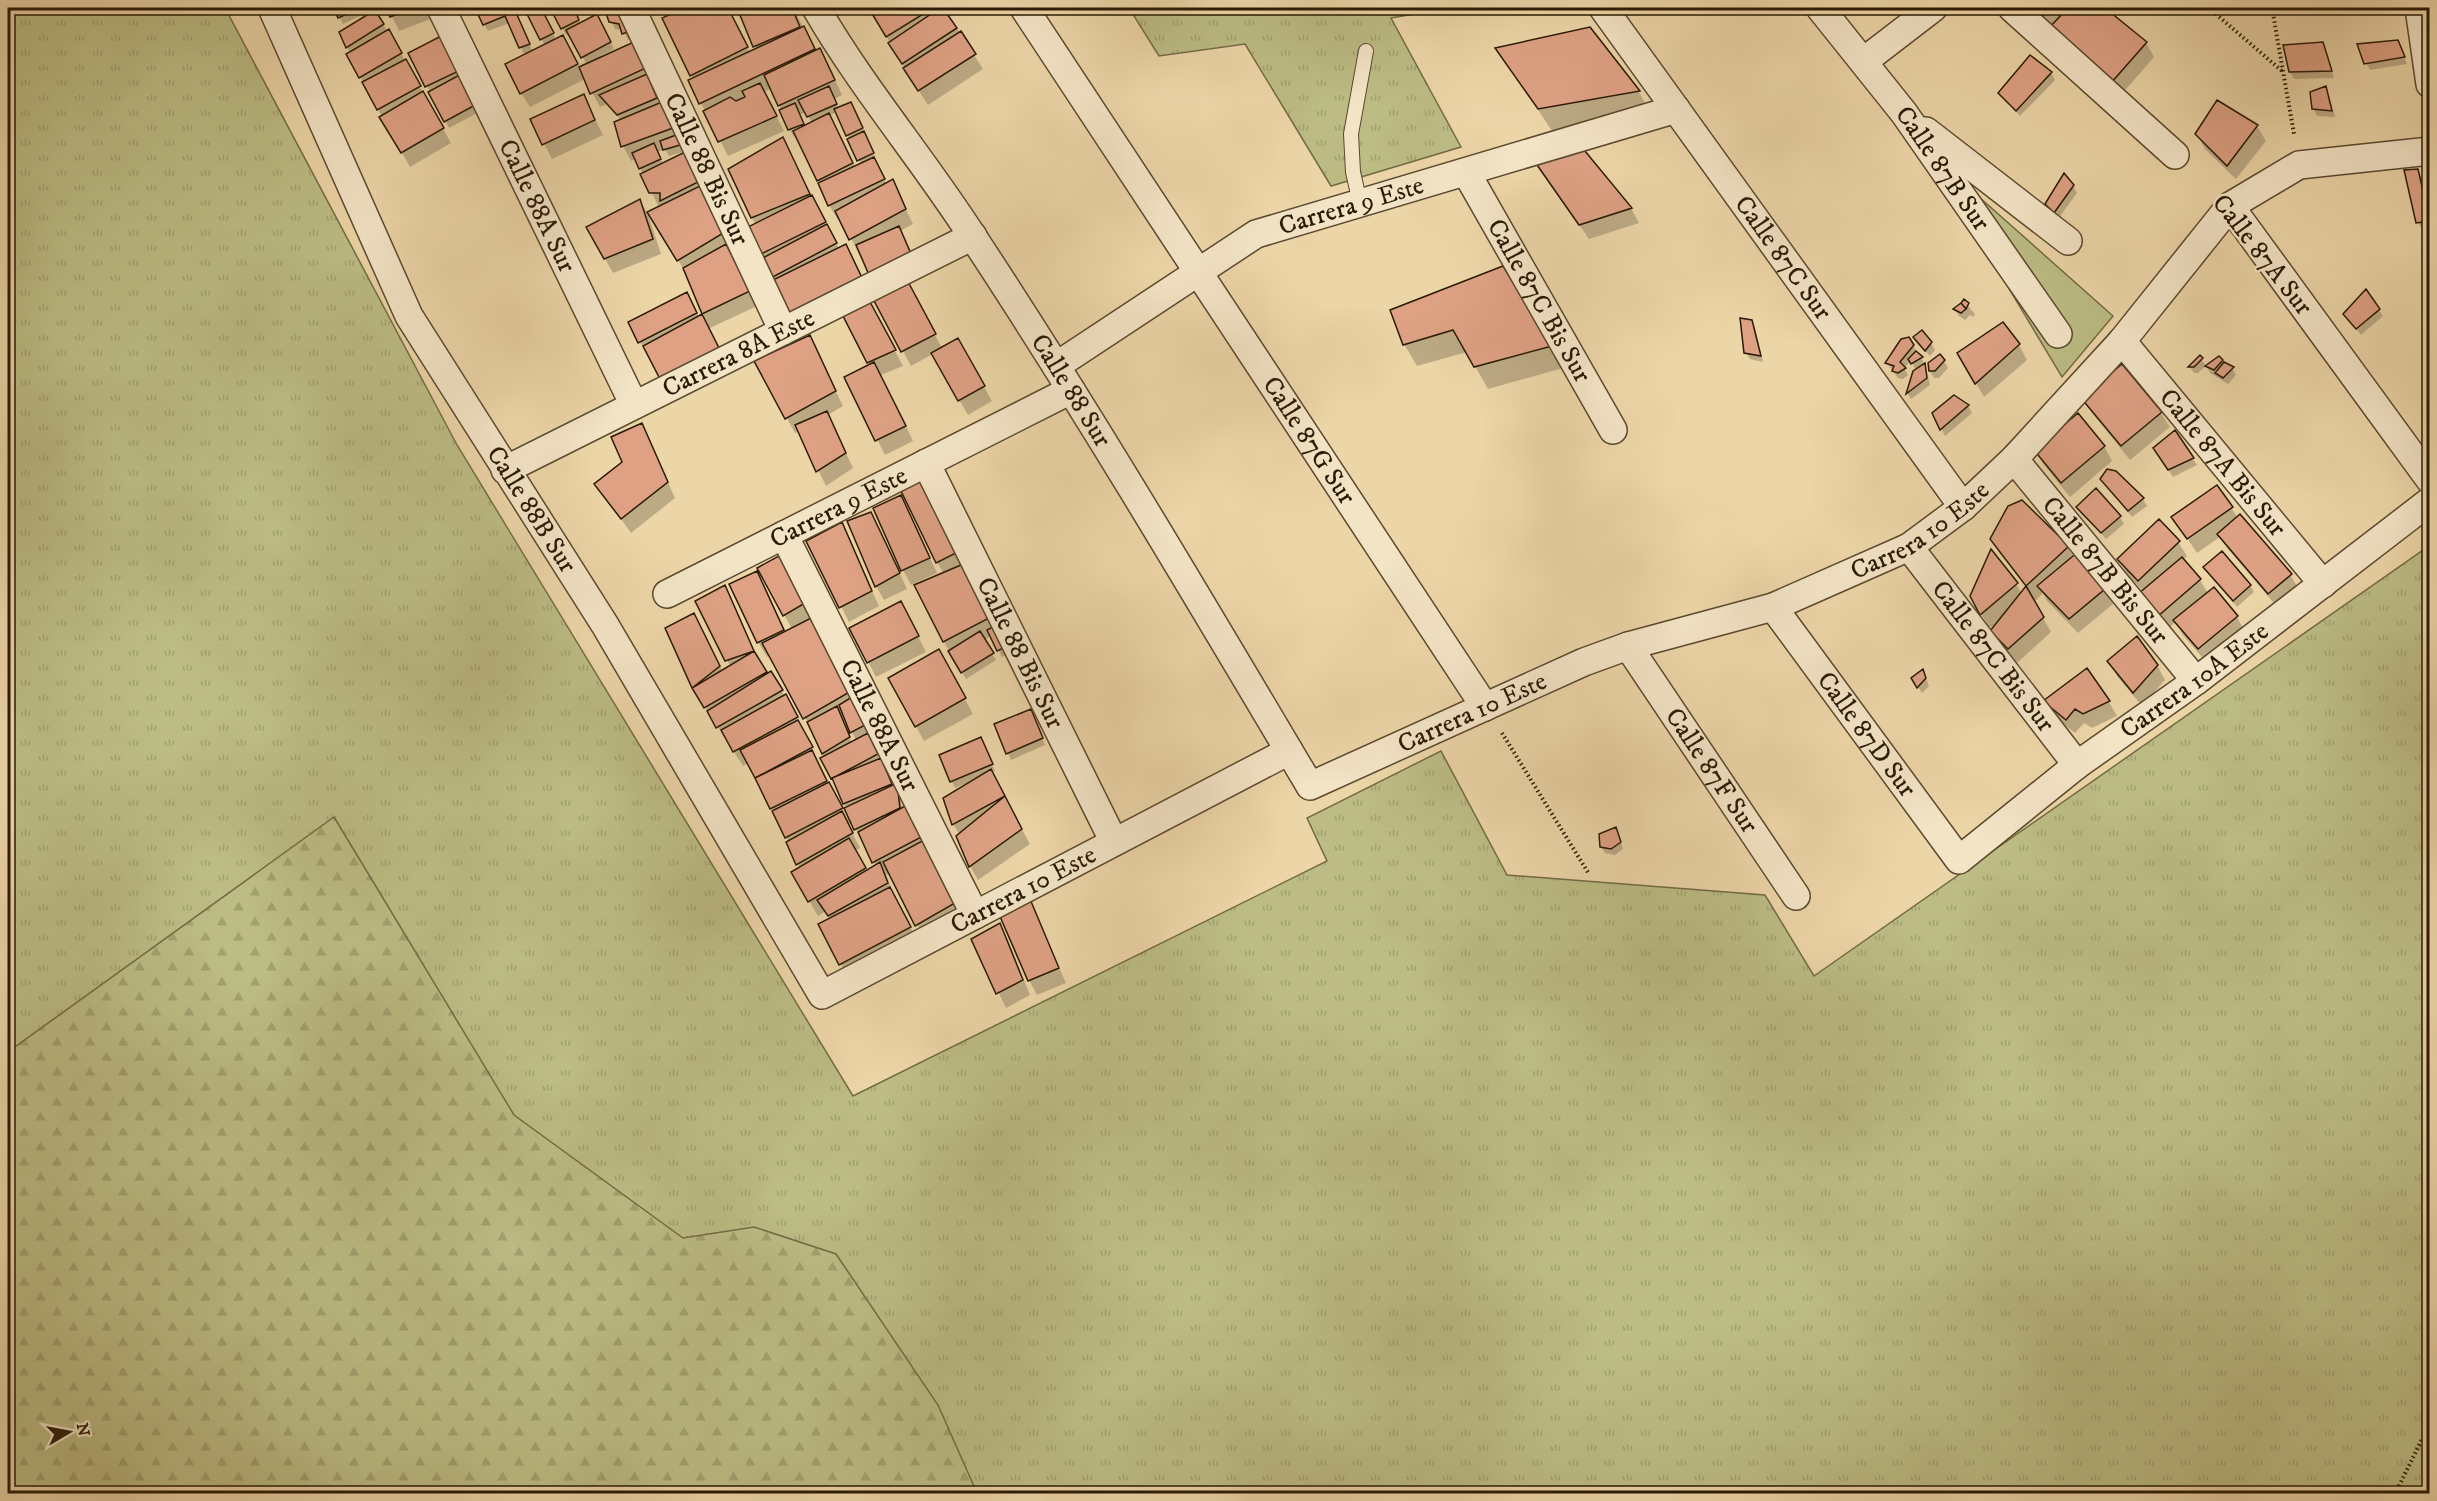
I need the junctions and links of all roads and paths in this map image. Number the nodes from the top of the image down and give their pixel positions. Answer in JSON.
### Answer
{"nodes":[{"id":1,"x":272,"y":8,"type":"edge"},
{"id":2,"x":441,"y":8,"type":"edge"},
{"id":3,"x":631,"y":8,"type":"edge"},
{"id":4,"x":816,"y":8,"type":"edge"},
{"id":5,"x":1024,"y":8,"type":"edge"},
{"id":6,"x":1603,"y":8,"type":"edge"},
{"id":7,"x":1820,"y":8,"type":"edge"},
{"id":8,"x":1933,"y":8,"type":"edge"},
{"id":9,"x":2012,"y":8,"type":"edge"},
{"id":10,"x":2209,"y":8,"type":"edge"},
{"id":11,"x":2272,"y":8,"type":"edge"},
{"id":12,"x":2419,"y":8,"type":"edge"},
{"id":13,"x":1366,"y":51,"type":"dead end"},
{"id":14,"x":1864,"y":62,"type":"junction"},
{"id":15,"x":2283,"y":71,"type":"junction"},
{"id":16,"x":2430,"y":84,"type":"edge"},
{"id":17,"x":1676,"y":109,"type":"junction"},
{"id":18,"x":1904,"y":113,"type":"junction"},
{"id":19,"x":2430,"y":151,"type":"edge"},
{"id":20,"x":2175,"y":155,"type":"dead end"},
{"id":21,"x":2299,"y":165,"type":"junction"},
{"id":22,"x":1466,"y":172,"type":"junction"},
{"id":23,"x":1360,"y":203,"type":"junction"},
{"id":24,"x":2230,"y":206,"type":"junction"},
{"id":25,"x":973,"y":236,"type":"junction"},
{"id":26,"x":2068,"y":241,"type":"dead end"},
{"id":27,"x":1199,"y":272,"type":"junction"},
{"id":28,"x":783,"y":332,"type":"junction"},
{"id":29,"x":2058,"y":334,"type":"dead end"},
{"id":30,"x":2122,"y":341,"type":"junction"},
{"id":31,"x":1056,"y":366,"type":"junction"},
{"id":32,"x":1071,"y":390,"type":"junction"},
{"id":33,"x":634,"y":405,"type":"junction"},
{"id":34,"x":1613,"y":430,"type":"dead end"},
{"id":35,"x":2014,"y":459,"type":"junction"},
{"id":36,"x":926,"y":464,"type":"junction"},
{"id":37,"x":505,"y":470,"type":"junction"},
{"id":38,"x":2430,"y":480,"type":"edge"},
{"id":39,"x":2430,"y":501,"type":"edge"},
{"id":40,"x":1963,"y":507,"type":"junction"},
{"id":41,"x":784,"y":535,"type":"junction"},
{"id":42,"x":1909,"y":547,"type":"junction"},
{"id":43,"x":2323,"y":584,"type":"junction"},
{"id":44,"x":667,"y":594,"type":"dead end"},
{"id":45,"x":1773,"y":607,"type":"junction"},
{"id":46,"x":1628,"y":646,"type":"junction"},
{"id":47,"x":2196,"y":681,"type":"junction"},
{"id":48,"x":1485,"y":707,"type":"junction"},
{"id":49,"x":1289,"y":751,"type":"junction"},
{"id":50,"x":2077,"y":765,"type":"junction"},
{"id":51,"x":1310,"y":786,"type":"joint"},
{"id":52,"x":1114,"y":842,"type":"junction"},
{"id":53,"x":1959,"y":860,"type":"joint"},
{"id":54,"x":1589,"y":874,"type":"dead end"},
{"id":55,"x":1796,"y":896,"type":"dead end"},
{"id":56,"x":975,"y":915,"type":"junction"},
{"id":57,"x":822,"y":995,"type":"joint"},
{"id":58,"x":2430,"y":1423,"type":"edge"},
{"id":59,"x":2395,"y":1494,"type":"edge"}],
"edges":[{"from":1,"to":37,"type":"street","name":"Calle 88B Sur"},
{"from":2,"to":33,"type":"street","name":"Calle 88A Sur"},
{"from":3,"to":28,"type":"street","name":"Calle 88 Bis Sur"},
{"from":4,"to":25,"type":"street","name":"Calle 88 Sur"},
{"from":5,"to":27,"type":"street","name":"Calle 87G Sur"},
{"from":6,"to":17,"type":"street","name":"Calle 87C Sur"},
{"from":7,"to":14,"type":"street","name":"Calle 87B Sur"},
{"from":8,"to":14,"type":"street"},
{"from":9,"to":20,"type":"street"},
{"from":10,"to":15,"type":"path"},
{"from":11,"to":15,"type":"path"},
{"from":12,"to":16,"type":"street"},
{"from":13,"to":23,"type":"lane"},
{"from":14,"to":18,"type":"street","name":"Calle 87B Sur"},
{"from":15,"to":21,"type":"path"},
{"from":17,"to":22,"type":"street","name":"Carrera 9 Este"},
{"from":17,"to":40,"type":"street","name":"Calle 87C Sur"},
{"from":18,"to":26,"type":"street"},
{"from":18,"to":29,"type":"street","name":"Calle 87B Sur"},
{"from":19,"to":21,"type":"street","name":"Carrera 10 Este"},
{"from":21,"to":24,"type":"street","name":"Carrera 10 Este"},
{"from":22,"to":23,"type":"street","name":"Carrera 9 Este"},
{"from":22,"to":34,"type":"street","name":"Calle 87C Bis Sur"},
{"from":23,"to":27,"type":"street","name":"Carrera 9 Este"},
{"from":24,"to":30,"type":"street","name":"Carrera 10 Este"},
{"from":24,"to":38,"type":"street","name":"Calle 87A Sur"},
{"from":25,"to":28,"type":"street","name":"Carrera 8A Este"},
{"from":25,"to":31,"type":"street","name":"Calle 88 Sur"},
{"from":27,"to":31,"type":"street","name":"Carrera 9 Este"},
{"from":27,"to":48,"type":"street","name":"Calle 87G Sur"},
{"from":28,"to":33,"type":"street","name":"Carrera 8A Este"},
{"from":30,"to":35,"type":"street","name":"Carrera 10 Este"},
{"from":30,"to":43,"type":"street","name":"Calle 87A Bis Sur"},
{"from":31,"to":32,"type":"street","name":"Calle 88 Sur"},
{"from":32,"to":36,"type":"street","name":"Carrera 9 Este"},
{"from":32,"to":49,"type":"street","name":"Calle 88 Sur"},
{"from":33,"to":37,"type":"street","name":"Carrera 8A Este"},
{"from":35,"to":40,"type":"street","name":"Carrera 10 Este"},
{"from":35,"to":47,"type":"street","name":"Calle 87B Bis Sur"},
{"from":36,"to":41,"type":"street","name":"Carrera 9 Este"},
{"from":36,"to":52,"type":"street","name":"Calle 88 Bis Sur"},
{"from":37,"to":57,"type":"street","name":"Calle 88B Sur"},
{"from":39,"to":43,"type":"street","name":"Carrera 10A Este"},
{"from":40,"to":42,"type":"street","name":"Carrera 10 Este"},
{"from":41,"to":44,"type":"street","name":"Carrera 9 Este"},
{"from":41,"to":56,"type":"street","name":"Calle 88A Sur"},
{"from":42,"to":45,"type":"street","name":"Carrera 10 Este"},
{"from":42,"to":50,"type":"street","name":"Calle 87C Bis Sur"},
{"from":43,"to":47,"type":"street","name":"Carrera 10A Este"},
{"from":45,"to":46,"type":"street","name":"Carrera 10 Este"},
{"from":45,"to":53,"type":"street","name":"Calle 87D Sur"},
{"from":46,"to":48,"type":"street","name":"Carrera 10 Este"},
{"from":46,"to":55,"type":"street","name":"Calle 87F Sur"},
{"from":47,"to":50,"type":"street","name":"Carrera 10A Este"},
{"from":48,"to":51,"type":"street","name":"Carrera 10 Este"},
{"from":48,"to":54,"type":"path"},
{"from":49,"to":51,"type":"street","name":"Calle 88 Sur"},
{"from":49,"to":52,"type":"street","name":"Carrera 10 Este"},
{"from":50,"to":53,"type":"street","name":"Carrera 10A Este"},
{"from":52,"to":56,"type":"street","name":"Carrera 10 Este"},
{"from":56,"to":57,"type":"street","name":"Carrera 10 Este"},
{"from":58,"to":59,"type":"path"}]}
